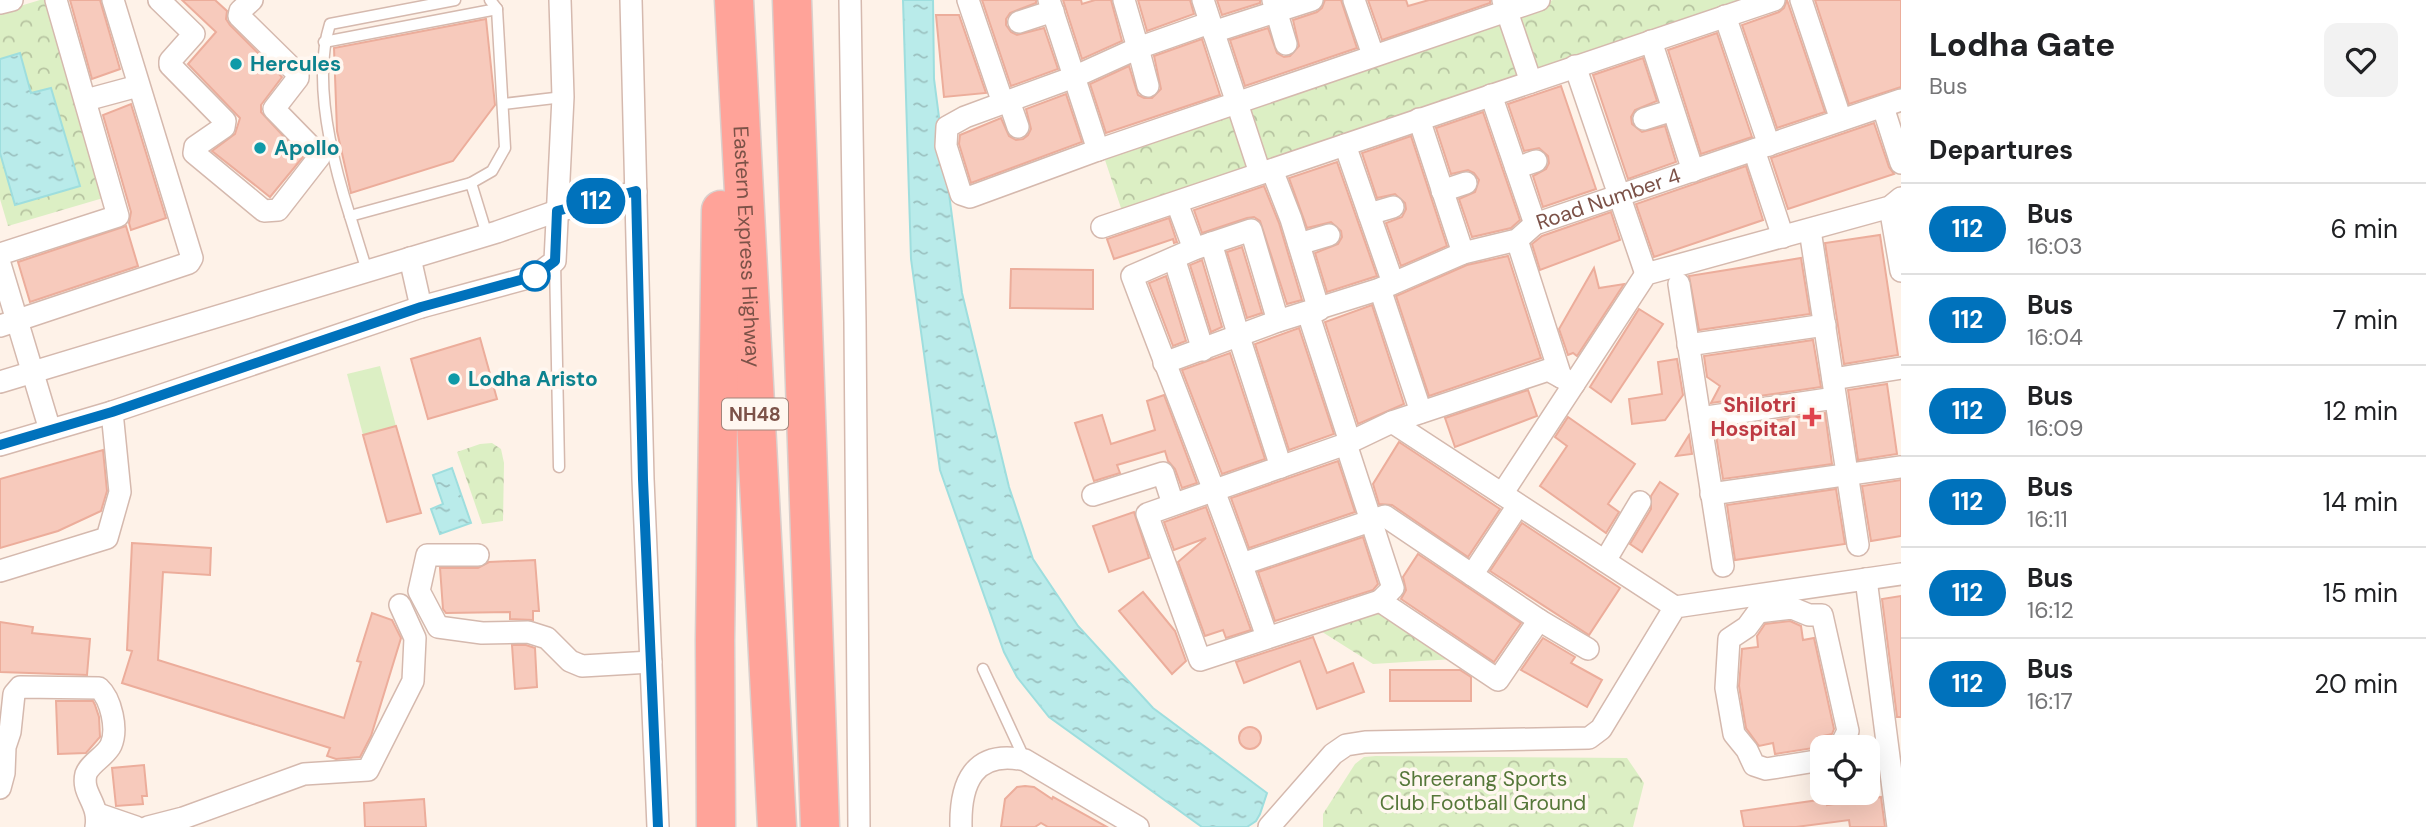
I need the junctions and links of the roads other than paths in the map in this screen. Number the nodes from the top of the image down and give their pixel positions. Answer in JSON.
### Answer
{"nodes":[{"id":1,"x":12,"y":0,"type":"edge"},
{"id":2,"x":56,"y":0,"type":"edge"},
{"id":3,"x":113,"y":0,"type":"edge"},
{"id":4,"x":159,"y":0,"type":"edge"},
{"id":5,"x":252,"y":0,"type":"edge"},
{"id":6,"x":455,"y":0,"type":"edge"},
{"id":7,"x":560,"y":0,"type":"edge"},
{"id":8,"x":632,"y":0,"type":"edge"},
{"id":9,"x":734,"y":0,"type":"edge"},
{"id":10,"x":792,"y":0,"type":"edge"},
{"id":11,"x":850,"y":0,"type":"edge"},
{"id":12,"x":968,"y":0,"type":"edge"},
{"id":13,"x":1124,"y":0,"type":"edge"},
{"id":14,"x":1203,"y":0,"type":"edge"},
{"id":15,"x":1312,"y":0,"type":"edge"},
{"id":16,"x":1354,"y":0,"type":"edge"},
{"id":17,"x":1539,"y":0,"type":"edge"},
{"id":18,"x":1774,"y":0,"type":"edge"},
{"id":19,"x":1801,"y":0,"type":"edge"},
{"id":20,"x":0,"y":3,"type":"edge"},
{"id":21,"x":494,"y":4,"type":"edge"},
{"id":22,"x":1051,"y":6,"type":"edge"},
{"id":23,"x":1275,"y":6,"type":"edge"},
{"id":24,"x":1505,"y":6,"type":"edge"},
{"id":25,"x":1725,"y":16,"type":"junction"},
{"id":26,"x":1019,"y":23,"type":"dead end"},
{"id":27,"x":1211,"y":28,"type":"junction"},
{"id":28,"x":1651,"y":41,"type":"junction"},
{"id":29,"x":324,"y":43,"type":"junction"},
{"id":30,"x":1286,"y":44,"type":"dead end"},
{"id":31,"x":1138,"y":48,"type":"junction"},
{"id":32,"x":1373,"y":55,"type":"junction"},
{"id":33,"x":1574,"y":66,"type":"junction"},
{"id":34,"x":1074,"y":77,"type":"junction"},
{"id":35,"x":1531,"y":82,"type":"junction"},
{"id":36,"x":138,"y":86,"type":"junction"},
{"id":37,"x":1148,"y":86,"type":"dead end"},
{"id":38,"x":1491,"y":95,"type":"junction"},
{"id":39,"x":563,"y":97,"type":"junction"},
{"id":40,"x":86,"y":100,"type":"junction"},
{"id":41,"x":1006,"y":102,"type":"junction"},
{"id":42,"x":1892,"y":103,"type":"edge"},
{"id":43,"x":503,"y":104,"type":"junction"},
{"id":44,"x":1237,"y":104,"type":"junction"},
{"id":45,"x":1673,"y":110,"type":"junction"},
{"id":46,"x":740,"y":114,"type":"junction"},
{"id":47,"x":1644,"y":118,"type":"dead end"},
{"id":48,"x":1419,"y":119,"type":"junction"},
{"id":49,"x":1841,"y":120,"type":"junction"},
{"id":50,"x":1018,"y":127,"type":"dead end"},
{"id":51,"x":1345,"y":145,"type":"junction"},
{"id":52,"x":1761,"y":148,"type":"junction"},
{"id":53,"x":1098,"y":150,"type":"junction"},
{"id":54,"x":1901,"y":163,"type":"edge"},
{"id":55,"x":1266,"y":171,"type":"junction"},
{"id":56,"x":1693,"y":171,"type":"junction"},
{"id":57,"x":471,"y":183,"type":"junction"},
{"id":58,"x":1466,"y":183,"type":"dead end"},
{"id":59,"x":636,"y":191,"type":"junction"},
{"id":60,"x":1443,"y":191,"type":"junction"},
{"id":61,"x":1619,"y":196,"type":"junction"},
{"id":62,"x":1177,"y":203,"type":"junction"},
{"id":63,"x":1895,"y":203,"type":"edge"},
{"id":64,"x":1393,"y":207,"type":"dead end"},
{"id":65,"x":557,"y":211,"type":"junction"},
{"id":66,"x":1369,"y":214,"type":"junction"},
{"id":67,"x":350,"y":216,"type":"junction"},
{"id":68,"x":1535,"y":224,"type":"junction"},
{"id":69,"x":1102,"y":227,"type":"dead end"},
{"id":70,"x":1810,"y":230,"type":"junction"},
{"id":71,"x":487,"y":235,"type":"junction"},
{"id":72,"x":1329,"y":235,"type":"dead end"},
{"id":73,"x":1783,"y":237,"type":"junction"},
{"id":74,"x":1517,"y":240,"type":"junction"},
{"id":75,"x":1299,"y":244,"type":"junction"},
{"id":76,"x":1202,"y":246,"type":"junction"},
{"id":77,"x":1463,"y":253,"type":"junction"},
{"id":78,"x":0,"y":254,"type":"edge"},
{"id":79,"x":410,"y":258,"type":"junction"},
{"id":80,"x":1174,"y":258,"type":"junction"},
{"id":81,"x":555,"y":261,"type":"junction"},
{"id":82,"x":0,"y":264,"type":"edge"},
{"id":83,"x":367,"y":271,"type":"junction"},
{"id":84,"x":1901,"y":271,"type":"edge"},
{"id":85,"x":1646,"y":274,"type":"junction"},
{"id":86,"x":1679,"y":284,"type":"dead end"},
{"id":87,"x":1386,"y":286,"type":"junction"},
{"id":88,"x":421,"y":307,"type":"junction"},
{"id":89,"x":1313,"y":311,"type":"junction"},
{"id":90,"x":1278,"y":321,"type":"junction"},
{"id":91,"x":9,"y":323,"type":"edge"},
{"id":92,"x":1825,"y":326,"type":"junction"},
{"id":93,"x":1238,"y":337,"type":"junction"},
{"id":94,"x":1688,"y":345,"type":"junction"},
{"id":95,"x":1203,"y":349,"type":"junction"},
{"id":96,"x":1164,"y":363,"type":"junction"},
{"id":97,"x":1901,"y":368,"type":"edge"},
{"id":98,"x":33,"y":373,"type":"junction"},
{"id":99,"x":1567,"y":380,"type":"junction"},
{"id":100,"x":0,"y":382,"type":"edge"},
{"id":101,"x":1834,"y":389,"type":"junction"},
{"id":102,"x":112,"y":412,"type":"junction"},
{"id":103,"x":1421,"y":412,"type":"junction"},
{"id":104,"x":1699,"y":418,"type":"junction"},
{"id":105,"x":1392,"y":422,"type":"junction"},
{"id":106,"x":50,"y":430,"type":"junction"},
{"id":107,"x":1348,"y":443,"type":"junction"},
{"id":108,"x":0,"y":445,"type":"edge"},
{"id":109,"x":559,"y":467,"type":"dead end"},
{"id":110,"x":1281,"y":467,"type":"junction"},
{"id":111,"x":1901,"y":467,"type":"edge"},
{"id":112,"x":1847,"y":474,"type":"junction"},
{"id":113,"x":1212,"y":490,"type":"junction"},
{"id":114,"x":1502,"y":494,"type":"junction"},
{"id":115,"x":1711,"y":494,"type":"junction"},
{"id":116,"x":1093,"y":495,"type":"dead end"},
{"id":117,"x":1640,"y":502,"type":"dead end"},
{"id":118,"x":1173,"y":504,"type":"junction"},
{"id":119,"x":1513,"y":513,"type":"dead end"},
{"id":120,"x":1370,"y":520,"type":"junction"},
{"id":121,"x":1857,"y":545,"type":"dead end"},
{"id":122,"x":478,"y":555,"type":"dead end"},
{"id":123,"x":1605,"y":561,"type":"junction"},
{"id":124,"x":1242,"y":564,"type":"junction"},
{"id":125,"x":1723,"y":566,"type":"dead end"},
{"id":126,"x":0,"y":571,"type":"edge"},
{"id":127,"x":1472,"y":575,"type":"junction"},
{"id":128,"x":1901,"y":575,"type":"edge"},
{"id":129,"x":1866,"y":579,"type":"junction"},
{"id":130,"x":1777,"y":600,"type":"junction"},
{"id":131,"x":1380,"y":601,"type":"junction"},
{"id":132,"x":400,"y":605,"type":"dead end"},
{"id":133,"x":1675,"y":607,"type":"junction"},
{"id":134,"x":1539,"y":620,"type":"junction"},
{"id":135,"x":1268,"y":637,"type":"junction"},
{"id":136,"x":1588,"y":649,"type":"dead end"},
{"id":137,"x":651,"y":662,"type":"junction"},
{"id":138,"x":983,"y":670,"type":"dead end"},
{"id":139,"x":1846,"y":735,"type":"edge"},
{"id":140,"x":1025,"y":760,"type":"junction"},
{"id":141,"x":1810,"y":762,"type":"edge"},
{"id":142,"x":0,"y":788,"type":"edge"},
{"id":143,"x":97,"y":820,"type":"edge"},
{"id":144,"x":136,"y":827,"type":"edge"},
{"id":145,"x":148,"y":827,"type":"edge"},
{"id":146,"x":658,"y":827,"type":"edge"},
{"id":147,"x":716,"y":827,"type":"edge"},
{"id":148,"x":777,"y":827,"type":"edge"},
{"id":149,"x":820,"y":827,"type":"edge"},
{"id":150,"x":859,"y":827,"type":"edge"},
{"id":151,"x":961,"y":827,"type":"edge"},
{"id":152,"x":1138,"y":827,"type":"edge"},
{"id":153,"x":1269,"y":827,"type":"edge"},
{"id":154,"x":1898,"y":827,"type":"edge"}],
"edges":[{"from":1,"to":20,"type":"street"},
{"from":2,"to":40,"type":"street"},
{"from":3,"to":36,"type":"street"},
{"from":4,"to":5,"type":"street"},
{"from":6,"to":29,"type":"lane"},
{"from":7,"to":39,"type":"street"},
{"from":8,"to":59,"type":"street"},
{"from":9,"to":46,"type":"highway","name":"Eastern Express Highway","number":"NH48"},
{"from":10,"to":149,"type":"highway","number":"NH48"},
{"from":11,"to":150,"type":"street"},
{"from":12,"to":41,"type":"street"},
{"from":13,"to":31,"type":"street"},
{"from":14,"to":27,"type":"street"},
{"from":15,"to":23,"type":"street"},
{"from":16,"to":32,"type":"street"},
{"from":17,"to":24,"type":"street"},
{"from":18,"to":25,"type":"street"},
{"from":19,"to":49,"type":"street"},
{"from":21,"to":29,"type":"lane"},
{"from":21,"to":43,"type":"lane"},
{"from":22,"to":26,"type":"street"},
{"from":22,"to":34,"type":"street"},
{"from":23,"to":27,"type":"street"},
{"from":23,"to":30,"type":"street"},
{"from":24,"to":32,"type":"street"},
{"from":24,"to":35,"type":"street"},
{"from":25,"to":28,"type":"street"},
{"from":25,"to":52,"type":"street"},
{"from":27,"to":31,"type":"street"},
{"from":27,"to":44,"type":"street"},
{"from":28,"to":33,"type":"street"},
{"from":28,"to":45,"type":"street"},
{"from":29,"to":67,"type":"lane"},
{"from":31,"to":34,"type":"street"},
{"from":31,"to":37,"type":"street"},
{"from":32,"to":44,"type":"street"},
{"from":33,"to":35,"type":"street"},
{"from":33,"to":61,"type":"street"},
{"from":34,"to":41,"type":"street"},
{"from":34,"to":53,"type":"street"},
{"from":35,"to":38,"type":"street"},
{"from":36,"to":40,"type":"street"},
{"from":36,"to":91,"type":"street"},
{"from":38,"to":48,"type":"street"},
{"from":38,"to":68,"type":"street"},
{"from":39,"to":43,"type":"lane"},
{"from":39,"to":65,"type":"street"},
{"from":40,"to":78,"type":"street"},
{"from":41,"to":50,"type":"street"},
{"from":41,"to":53,"type":"street"},
{"from":42,"to":49,"type":"street","name":"Road Number 4"},
{"from":42,"to":54,"type":"street"},
{"from":43,"to":57,"type":"lane"},
{"from":44,"to":53,"type":"street"},
{"from":44,"to":55,"type":"street"},
{"from":45,"to":47,"type":"street"},
{"from":45,"to":56,"type":"street"},
{"from":46,"to":147,"type":"highway"},
{"from":46,"to":148,"type":"highway","name":"Eastern Express Highway","number":"NH48"},
{"from":48,"to":51,"type":"street"},
{"from":48,"to":60,"type":"street"},
{"from":49,"to":52,"type":"street","name":"Road Number 4"},
{"from":51,"to":55,"type":"street"},
{"from":51,"to":66,"type":"street"},
{"from":52,"to":56,"type":"street","name":"Road Number 4"},
{"from":52,"to":73,"type":"street"},
{"from":55,"to":62,"type":"street"},
{"from":55,"to":75,"type":"street"},
{"from":56,"to":61,"type":"street","name":"Road Number 4"},
{"from":57,"to":67,"type":"lane"},
{"from":57,"to":71,"type":"lane"},
{"from":58,"to":60,"type":"street"},
{"from":59,"to":65,"type":"street"},
{"from":59,"to":137,"type":"street"},
{"from":60,"to":77,"type":"street"},
{"from":61,"to":68,"type":"street","name":"Road Number 4"},
{"from":61,"to":85,"type":"street"},
{"from":62,"to":69,"type":"street"},
{"from":62,"to":76,"type":"street"},
{"from":63,"to":70,"type":"street"},
{"from":63,"to":84,"type":"street"},
{"from":64,"to":66,"type":"street"},
{"from":65,"to":71,"type":"street"},
{"from":65,"to":81,"type":"street"},
{"from":66,"to":87,"type":"street"},
{"from":67,"to":83,"type":"lane"},
{"from":68,"to":74,"type":"street","name":"Road Number 4"},
{"from":70,"to":73,"type":"street"},
{"from":70,"to":92,"type":"street"},
{"from":71,"to":79,"type":"street"},
{"from":72,"to":75,"type":"street"},
{"from":73,"to":85,"type":"street"},
{"from":74,"to":77,"type":"street","name":"Road Number 4"},
{"from":74,"to":99,"type":"street"},
{"from":75,"to":89,"type":"street"},
{"from":76,"to":80,"type":"street"},
{"from":76,"to":90,"type":"street"},
{"from":76,"to":93,"type":"street"},
{"from":77,"to":87,"type":"street","name":"Road Number 4"},
{"from":79,"to":83,"type":"street"},
{"from":79,"to":88,"type":"street"},
{"from":80,"to":95,"type":"street"},
{"from":80,"to":96,"type":"street"},
{"from":81,"to":88,"type":"street"},
{"from":81,"to":109,"type":"lane"},
{"from":82,"to":91,"type":"street"},
{"from":83,"to":98,"type":"street"},
{"from":85,"to":99,"type":"street"},
{"from":86,"to":94,"type":"street"},
{"from":87,"to":89,"type":"street","name":"Road Number 4"},
{"from":87,"to":103,"type":"street"},
{"from":88,"to":102,"type":"street"},
{"from":89,"to":90,"type":"street","name":"Road Number 4"},
{"from":89,"to":107,"type":"street"},
{"from":90,"to":93,"type":"street","name":"Road Number 4"},
{"from":91,"to":98,"type":"street"},
{"from":92,"to":94,"type":"street"},
{"from":92,"to":101,"type":"street"},
{"from":93,"to":95,"type":"street","name":"Road Number 4"},
{"from":93,"to":110,"type":"street"},
{"from":94,"to":104,"type":"street"},
{"from":95,"to":96,"type":"street","name":"Road Number 4"},
{"from":96,"to":113,"type":"street"},
{"from":97,"to":101,"type":"street"},
{"from":98,"to":100,"type":"street"},
{"from":98,"to":106,"type":"street"},
{"from":99,"to":103,"type":"street"},
{"from":99,"to":114,"type":"street"},
{"from":101,"to":104,"type":"street"},
{"from":101,"to":112,"type":"street"},
{"from":102,"to":106,"type":"street"},
{"from":102,"to":126,"type":"street"},
{"from":103,"to":105,"type":"street"},
{"from":104,"to":115,"type":"street"},
{"from":105,"to":107,"type":"street"},
{"from":105,"to":114,"type":"street"},
{"from":106,"to":108,"type":"street"},
{"from":107,"to":110,"type":"street"},
{"from":107,"to":120,"type":"street"},
{"from":110,"to":113,"type":"street"},
{"from":111,"to":112,"type":"street"},
{"from":112,"to":115,"type":"street"},
{"from":112,"to":121,"type":"street"},
{"from":113,"to":118,"type":"street"},
{"from":113,"to":124,"type":"street"},
{"from":114,"to":123,"type":"street"},
{"from":115,"to":125,"type":"street"},
{"from":116,"to":118,"type":"street"},
{"from":117,"to":123,"type":"street"},
{"from":118,"to":135,"type":"street"},
{"from":119,"to":127,"type":"street"},
{"from":120,"to":124,"type":"street"},
{"from":120,"to":127,"type":"street"},
{"from":120,"to":131,"type":"street"},
{"from":122,"to":137,"type":"street"},
{"from":123,"to":133,"type":"street"},
{"from":124,"to":135,"type":"street"},
{"from":127,"to":134,"type":"street"},
{"from":128,"to":129,"type":"street"},
{"from":129,"to":130,"type":"street"},
{"from":129,"to":154,"type":"street"},
{"from":130,"to":133,"type":"street"},
{"from":130,"to":139,"type":"street"},
{"from":130,"to":141,"type":"street"},
{"from":131,"to":134,"type":"street"},
{"from":131,"to":135,"type":"street"},
{"from":132,"to":145,"type":"street"},
{"from":133,"to":153,"type":"street"},
{"from":134,"to":136,"type":"street"},
{"from":137,"to":146,"type":"street"},
{"from":138,"to":140,"type":"lane"},
{"from":140,"to":151,"type":"street"},
{"from":140,"to":152,"type":"street"},
{"from":142,"to":143,"type":"street"},
{"from":143,"to":144,"type":"street"}]}
